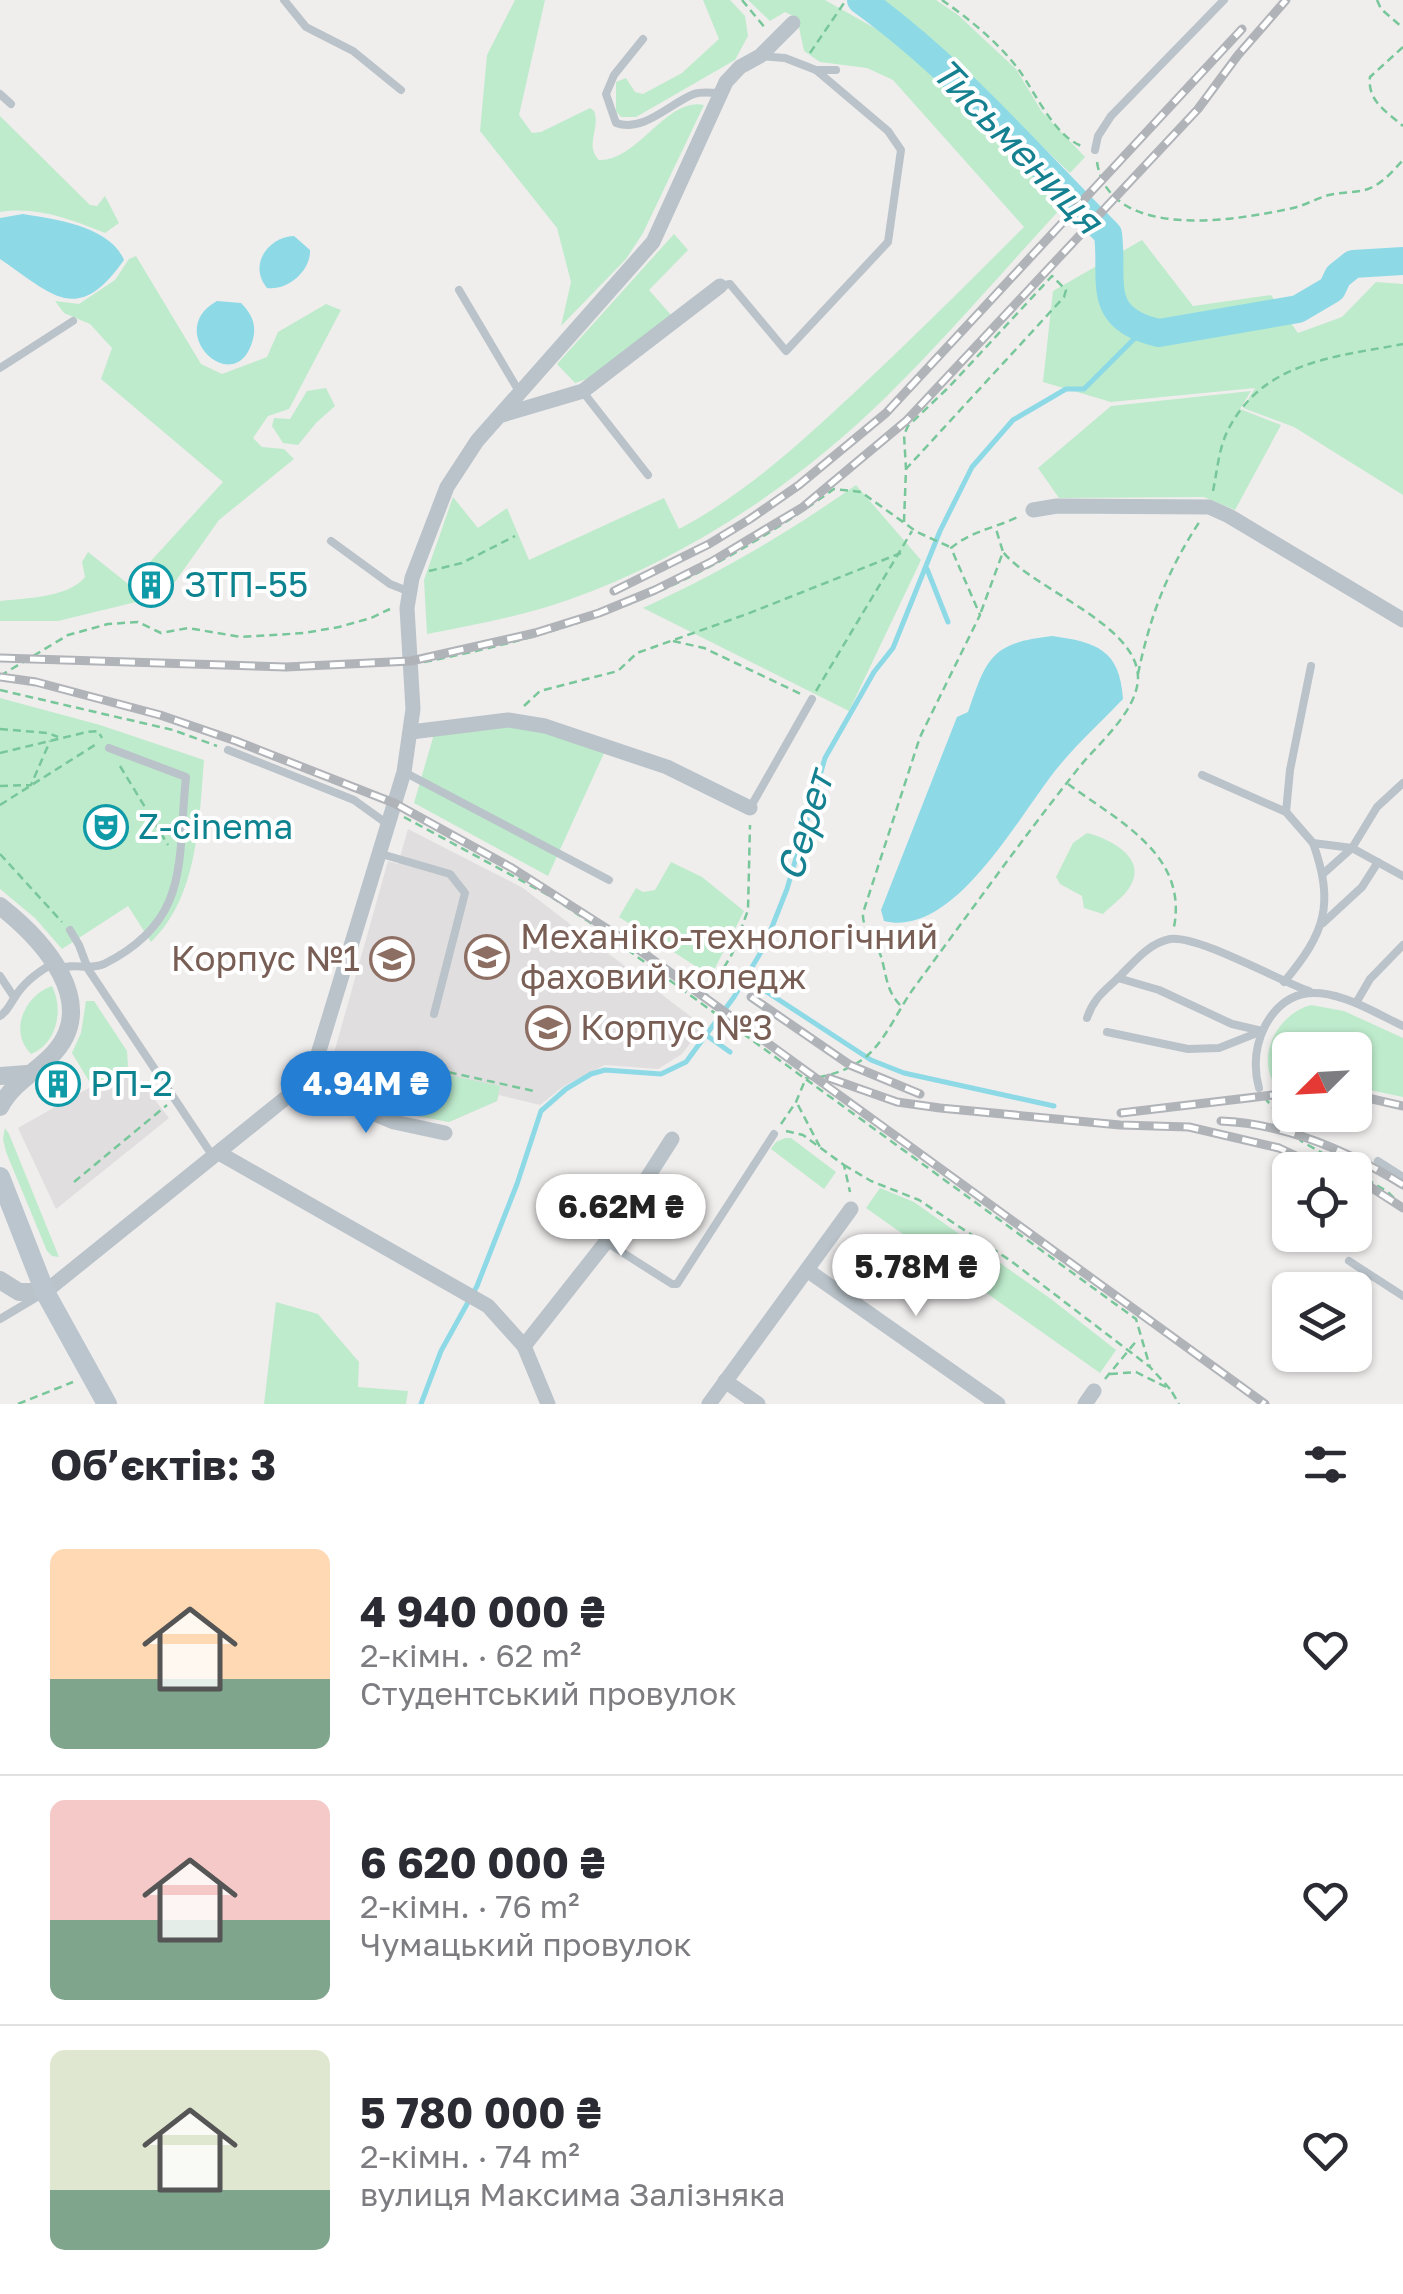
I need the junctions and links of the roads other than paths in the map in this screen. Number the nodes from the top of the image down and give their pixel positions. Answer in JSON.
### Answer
{"nodes":[{"id":1,"x":284,"y":0,"type":"edge"},
{"id":2,"x":1224,"y":0,"type":"edge"},
{"id":3,"x":793,"y":23,"type":"dead end"},
{"id":4,"x":643,"y":40,"type":"dead end"},
{"id":5,"x":760,"y":56,"type":"junction"},
{"id":6,"x":816,"y":70,"type":"junction"},
{"id":7,"x":836,"y":70,"type":"dead end"},
{"id":8,"x":401,"y":90,"type":"dead end"},
{"id":9,"x":720,"y":93,"type":"junction"},
{"id":10,"x":0,"y":94,"type":"edge"},
{"id":11,"x":11,"y":104,"type":"dead end"},
{"id":12,"x":1095,"y":150,"type":"road end"},
{"id":13,"x":720,"y":286,"type":"joint"},
{"id":14,"x":459,"y":290,"type":"dead end"},
{"id":15,"x":73,"y":321,"type":"dead end"},
{"id":16,"x":0,"y":368,"type":"edge"},
{"id":17,"x":582,"y":391,"type":"junction"},
{"id":18,"x":520,"y":393,"type":"junction"},
{"id":19,"x":500,"y":415,"type":"junction"},
{"id":20,"x":648,"y":475,"type":"dead end"},
{"id":21,"x":1034,"y":510,"type":"road end"},
{"id":22,"x":331,"y":541,"type":"dead end"},
{"id":23,"x":410,"y":592,"type":"junction"},
{"id":24,"x":1403,"y":620,"type":"edge"},
{"id":25,"x":1311,"y":666,"type":"dead end"},
{"id":26,"x":812,"y":699,"type":"road end"},
{"id":27,"x":412,"y":732,"type":"junction"},
{"id":28,"x":109,"y":748,"type":"road end"},
{"id":29,"x":228,"y":750,"type":"road end"},
{"id":30,"x":404,"y":772,"type":"junction"},
{"id":31,"x":1202,"y":775,"type":"dead end"},
{"id":32,"x":1403,"y":784,"type":"edge"},
{"id":33,"x":750,"y":808,"type":"joint"},
{"id":34,"x":1286,"y":812,"type":"junction"},
{"id":35,"x":389,"y":817,"type":"junction"},
{"id":36,"x":1313,"y":842,"type":"junction"},
{"id":37,"x":1352,"y":848,"type":"junction"},
{"id":38,"x":378,"y":853,"type":"junction"},
{"id":39,"x":1378,"y":862,"type":"junction"},
{"id":40,"x":1324,"y":873,"type":"junction"},
{"id":41,"x":1403,"y":876,"type":"edge"},
{"id":42,"x":610,"y":880,"type":"dead end"},
{"id":43,"x":2,"y":911,"type":"edge"},
{"id":44,"x":1323,"y":924,"type":"junction"},
{"id":45,"x":70,"y":930,"type":"road end"},
{"id":46,"x":1403,"y":945,"type":"edge"},
{"id":47,"x":57,"y":966,"type":"junction"},
{"id":48,"x":88,"y":968,"type":"junction"},
{"id":49,"x":0,"y":976,"type":"edge"},
{"id":50,"x":1118,"y":978,"type":"junction"},
{"id":51,"x":1284,"y":982,"type":"junction"},
{"id":52,"x":1309,"y":991,"type":"junction"},
{"id":53,"x":14,"y":997,"type":"junction"},
{"id":54,"x":1356,"y":1003,"type":"junction"},
{"id":55,"x":434,"y":1014,"type":"dead end"},
{"id":56,"x":0,"y":1016,"type":"edge"},
{"id":57,"x":1088,"y":1018,"type":"dead end"},
{"id":58,"x":1403,"y":1026,"type":"edge"},
{"id":59,"x":1262,"y":1031,"type":"junction"},
{"id":60,"x":1108,"y":1032,"type":"dead end"},
{"id":61,"x":26,"y":1074,"type":"junction"},
{"id":62,"x":0,"y":1076,"type":"edge"},
{"id":63,"x":303,"y":1084,"type":"junction"},
{"id":64,"x":1258,"y":1088,"type":"road end"},
{"id":65,"x":0,"y":1107,"type":"edge"},
{"id":66,"x":445,"y":1134,"type":"dead end"},
{"id":67,"x":774,"y":1134,"type":"road end"},
{"id":68,"x":672,"y":1139,"type":"dead end"},
{"id":69,"x":217,"y":1156,"type":"junction"},
{"id":70,"x":1378,"y":1161,"type":"dead end"},
{"id":71,"x":0,"y":1177,"type":"edge"},
{"id":72,"x":1403,"y":1177,"type":"edge"},
{"id":73,"x":851,"y":1209,"type":"road end"},
{"id":74,"x":580,"y":1215,"type":"dead end"},
{"id":75,"x":606,"y":1242,"type":"junction"},
{"id":76,"x":1349,"y":1261,"type":"dead end"},
{"id":77,"x":807,"y":1270,"type":"junction"},
{"id":78,"x":0,"y":1280,"type":"edge"},
{"id":79,"x":45,"y":1292,"type":"junction"},
{"id":80,"x":1403,"y":1296,"type":"edge"},
{"id":81,"x":0,"y":1320,"type":"edge"},
{"id":82,"x":524,"y":1346,"type":"junction"},
{"id":83,"x":725,"y":1380,"type":"junction"},
{"id":84,"x":107,"y":1404,"type":"edge"},
{"id":85,"x":548,"y":1404,"type":"edge"},
{"id":86,"x":709,"y":1404,"type":"edge"},
{"id":87,"x":758,"y":1404,"type":"edge"},
{"id":88,"x":998,"y":1404,"type":"edge"}],
"edges":[{"from":1,"to":8,"type":"lane"},
{"from":2,"to":12,"type":"lane"},
{"from":3,"to":5,"type":"street"},
{"from":4,"to":9,"type":"lane"},
{"from":5,"to":6,"type":"lane"},
{"from":5,"to":9,"type":"street"},
{"from":6,"to":7,"type":"lane"},
{"from":6,"to":13,"type":"lane"},
{"from":9,"to":18,"type":"street"},
{"from":10,"to":11,"type":"lane"},
{"from":13,"to":17,"type":"street"},
{"from":14,"to":18,"type":"lane"},
{"from":15,"to":16,"type":"lane"},
{"from":17,"to":19,"type":"street"},
{"from":17,"to":20,"type":"lane"},
{"from":18,"to":19,"type":"street"},
{"from":19,"to":23,"type":"street"},
{"from":21,"to":24,"type":"street"},
{"from":22,"to":23,"type":"lane"},
{"from":23,"to":27,"type":"street"},
{"from":25,"to":34,"type":"lane"},
{"from":26,"to":33,"type":"lane"},
{"from":27,"to":30,"type":"street"},
{"from":27,"to":33,"type":"street"},
{"from":28,"to":48,"type":"lane"},
{"from":29,"to":35,"type":"lane"},
{"from":30,"to":35,"type":"street"},
{"from":30,"to":42,"type":"lane"},
{"from":31,"to":34,"type":"lane"},
{"from":32,"to":37,"type":"lane"},
{"from":34,"to":36,"type":"lane"},
{"from":35,"to":38,"type":"street"},
{"from":36,"to":37,"type":"lane"},
{"from":36,"to":40,"type":"lane"},
{"from":37,"to":39,"type":"lane"},
{"from":37,"to":40,"type":"lane"},
{"from":38,"to":55,"type":"lane"},
{"from":38,"to":63,"type":"street"},
{"from":39,"to":41,"type":"lane"},
{"from":39,"to":44,"type":"lane"},
{"from":40,"to":44,"type":"lane"},
{"from":43,"to":47,"type":"street"},
{"from":44,"to":51,"type":"lane"},
{"from":45,"to":48,"type":"lane"},
{"from":46,"to":54,"type":"lane"},
{"from":47,"to":48,"type":"lane"},
{"from":47,"to":53,"type":"lane"},
{"from":47,"to":61,"type":"street"},
{"from":48,"to":69,"type":"lane"},
{"from":49,"to":53,"type":"lane"},
{"from":50,"to":51,"type":"lane"},
{"from":50,"to":57,"type":"lane"},
{"from":50,"to":59,"type":"lane"},
{"from":51,"to":52,"type":"lane"},
{"from":52,"to":54,"type":"lane"},
{"from":52,"to":59,"type":"lane"},
{"from":53,"to":56,"type":"lane"},
{"from":54,"to":58,"type":"lane"},
{"from":59,"to":60,"type":"lane"},
{"from":59,"to":64,"type":"lane"},
{"from":61,"to":62,"type":"street"},
{"from":61,"to":65,"type":"street"},
{"from":63,"to":66,"type":"street"},
{"from":63,"to":69,"type":"street"},
{"from":67,"to":75,"type":"lane"},
{"from":68,"to":75,"type":"street"},
{"from":69,"to":79,"type":"street"},
{"from":69,"to":82,"type":"street"},
{"from":70,"to":72,"type":"lane"},
{"from":71,"to":79,"type":"main road"},
{"from":73,"to":77,"type":"street"},
{"from":74,"to":75,"type":"lane"},
{"from":75,"to":82,"type":"street"},
{"from":76,"to":80,"type":"lane"},
{"from":77,"to":83,"type":"street"},
{"from":77,"to":88,"type":"street"},
{"from":78,"to":79,"type":"street"},
{"from":79,"to":81,"type":"lane"},
{"from":79,"to":84,"type":"main road"},
{"from":82,"to":85,"type":"street"},
{"from":83,"to":86,"type":"street"},
{"from":83,"to":87,"type":"street"}]}
